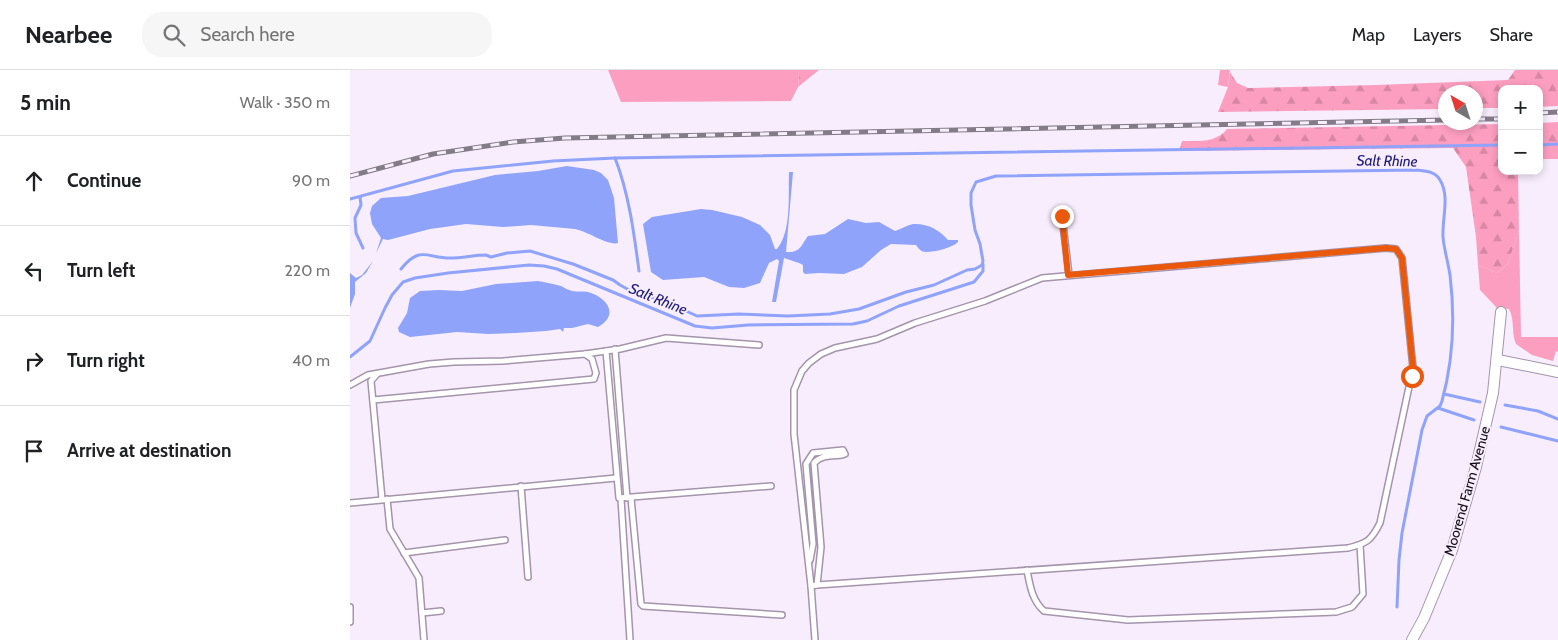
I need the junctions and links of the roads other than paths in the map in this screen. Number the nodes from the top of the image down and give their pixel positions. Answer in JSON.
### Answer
{"nodes":[{"id":1,"x":1062,"y":216,"type":"dead end"},
{"id":2,"x":1068,"y":275,"type":"junction"},
{"id":3,"x":1501,"y":312,"type":"dead end"},
{"id":4,"x":759,"y":345,"type":"dead end"},
{"id":5,"x":615,"y":349,"type":"junction"},
{"id":6,"x":606,"y":351,"type":"junction"},
{"id":7,"x":585,"y":354,"type":"junction"},
{"id":8,"x":1498,"y":360,"type":"junction"},
{"id":9,"x":1558,"y":372,"type":"edge"},
{"id":10,"x":377,"y":374,"type":"junction"},
{"id":11,"x":350,"y":386,"type":"edge"},
{"id":12,"x":373,"y":400,"type":"junction"},
{"id":13,"x":616,"y":478,"type":"junction"},
{"id":14,"x":521,"y":486,"type":"junction"},
{"id":15,"x":771,"y":486,"type":"dead end"},
{"id":16,"x":626,"y":498,"type":"junction"},
{"id":17,"x":384,"y":499,"type":"junction"},
{"id":18,"x":350,"y":503,"type":"edge"},
{"id":19,"x":505,"y":540,"type":"dead end"},
{"id":20,"x":1360,"y":545,"type":"junction"},
{"id":21,"x":404,"y":553,"type":"junction"},
{"id":22,"x":809,"y":565,"type":"junction"},
{"id":23,"x":1027,"y":570,"type":"junction"},
{"id":24,"x":528,"y":577,"type":"dead end"},
{"id":25,"x":814,"y":585,"type":"junction"},
{"id":26,"x":350,"y":607,"type":"edge"},
{"id":27,"x":441,"y":610,"type":"dead end"},
{"id":28,"x":422,"y":613,"type":"junction"},
{"id":29,"x":782,"y":615,"type":"dead end"},
{"id":30,"x":1424,"y":618,"type":"junction"},
{"id":31,"x":350,"y":622,"type":"edge"},
{"id":32,"x":424,"y":640,"type":"edge"},
{"id":33,"x":630,"y":640,"type":"edge"},
{"id":34,"x":816,"y":640,"type":"edge"},
{"id":35,"x":1412,"y":640,"type":"edge"},
{"id":36,"x":1418,"y":640,"type":"edge"}],
"edges":[{"from":1,"to":2,"type":"lane"},
{"from":2,"to":20,"type":"lane"},
{"from":2,"to":22,"type":"lane"},
{"from":3,"to":8,"type":"street","name":"Moorend Farm Avenue"},
{"from":4,"to":5,"type":"lane"},
{"from":5,"to":6,"type":"lane"},
{"from":5,"to":16,"type":"lane"},
{"from":6,"to":7,"type":"lane"},
{"from":6,"to":13,"type":"lane"},
{"from":7,"to":10,"type":"lane"},
{"from":7,"to":12,"type":"lane"},
{"from":8,"to":9,"type":"street"},
{"from":8,"to":30,"type":"street","name":"Moorend Farm Avenue"},
{"from":10,"to":11,"type":"lane"},
{"from":10,"to":12,"type":"lane"},
{"from":12,"to":17,"type":"lane"},
{"from":13,"to":14,"type":"lane"},
{"from":13,"to":16,"type":"lane"},
{"from":14,"to":17,"type":"lane"},
{"from":14,"to":24,"type":"lane"},
{"from":15,"to":16,"type":"lane"},
{"from":16,"to":29,"type":"lane"},
{"from":16,"to":33,"type":"lane"},
{"from":17,"to":18,"type":"lane"},
{"from":17,"to":21,"type":"lane"},
{"from":19,"to":21,"type":"lane"},
{"from":20,"to":23,"type":"lane"},
{"from":20,"to":23,"type":"lane"},
{"from":21,"to":28,"type":"lane"},
{"from":22,"to":25,"type":"lane"},
{"from":22,"to":25,"type":"lane"},
{"from":23,"to":25,"type":"lane"},
{"from":25,"to":34,"type":"lane"},
{"from":26,"to":31,"type":"lane"},
{"from":27,"to":28,"type":"lane"},
{"from":28,"to":32,"type":"lane"},
{"from":30,"to":35,"type":"street","name":"Moorend Farm Avenue"},
{"from":30,"to":36,"type":"street","name":"Moorend Farm Avenue"}]}
